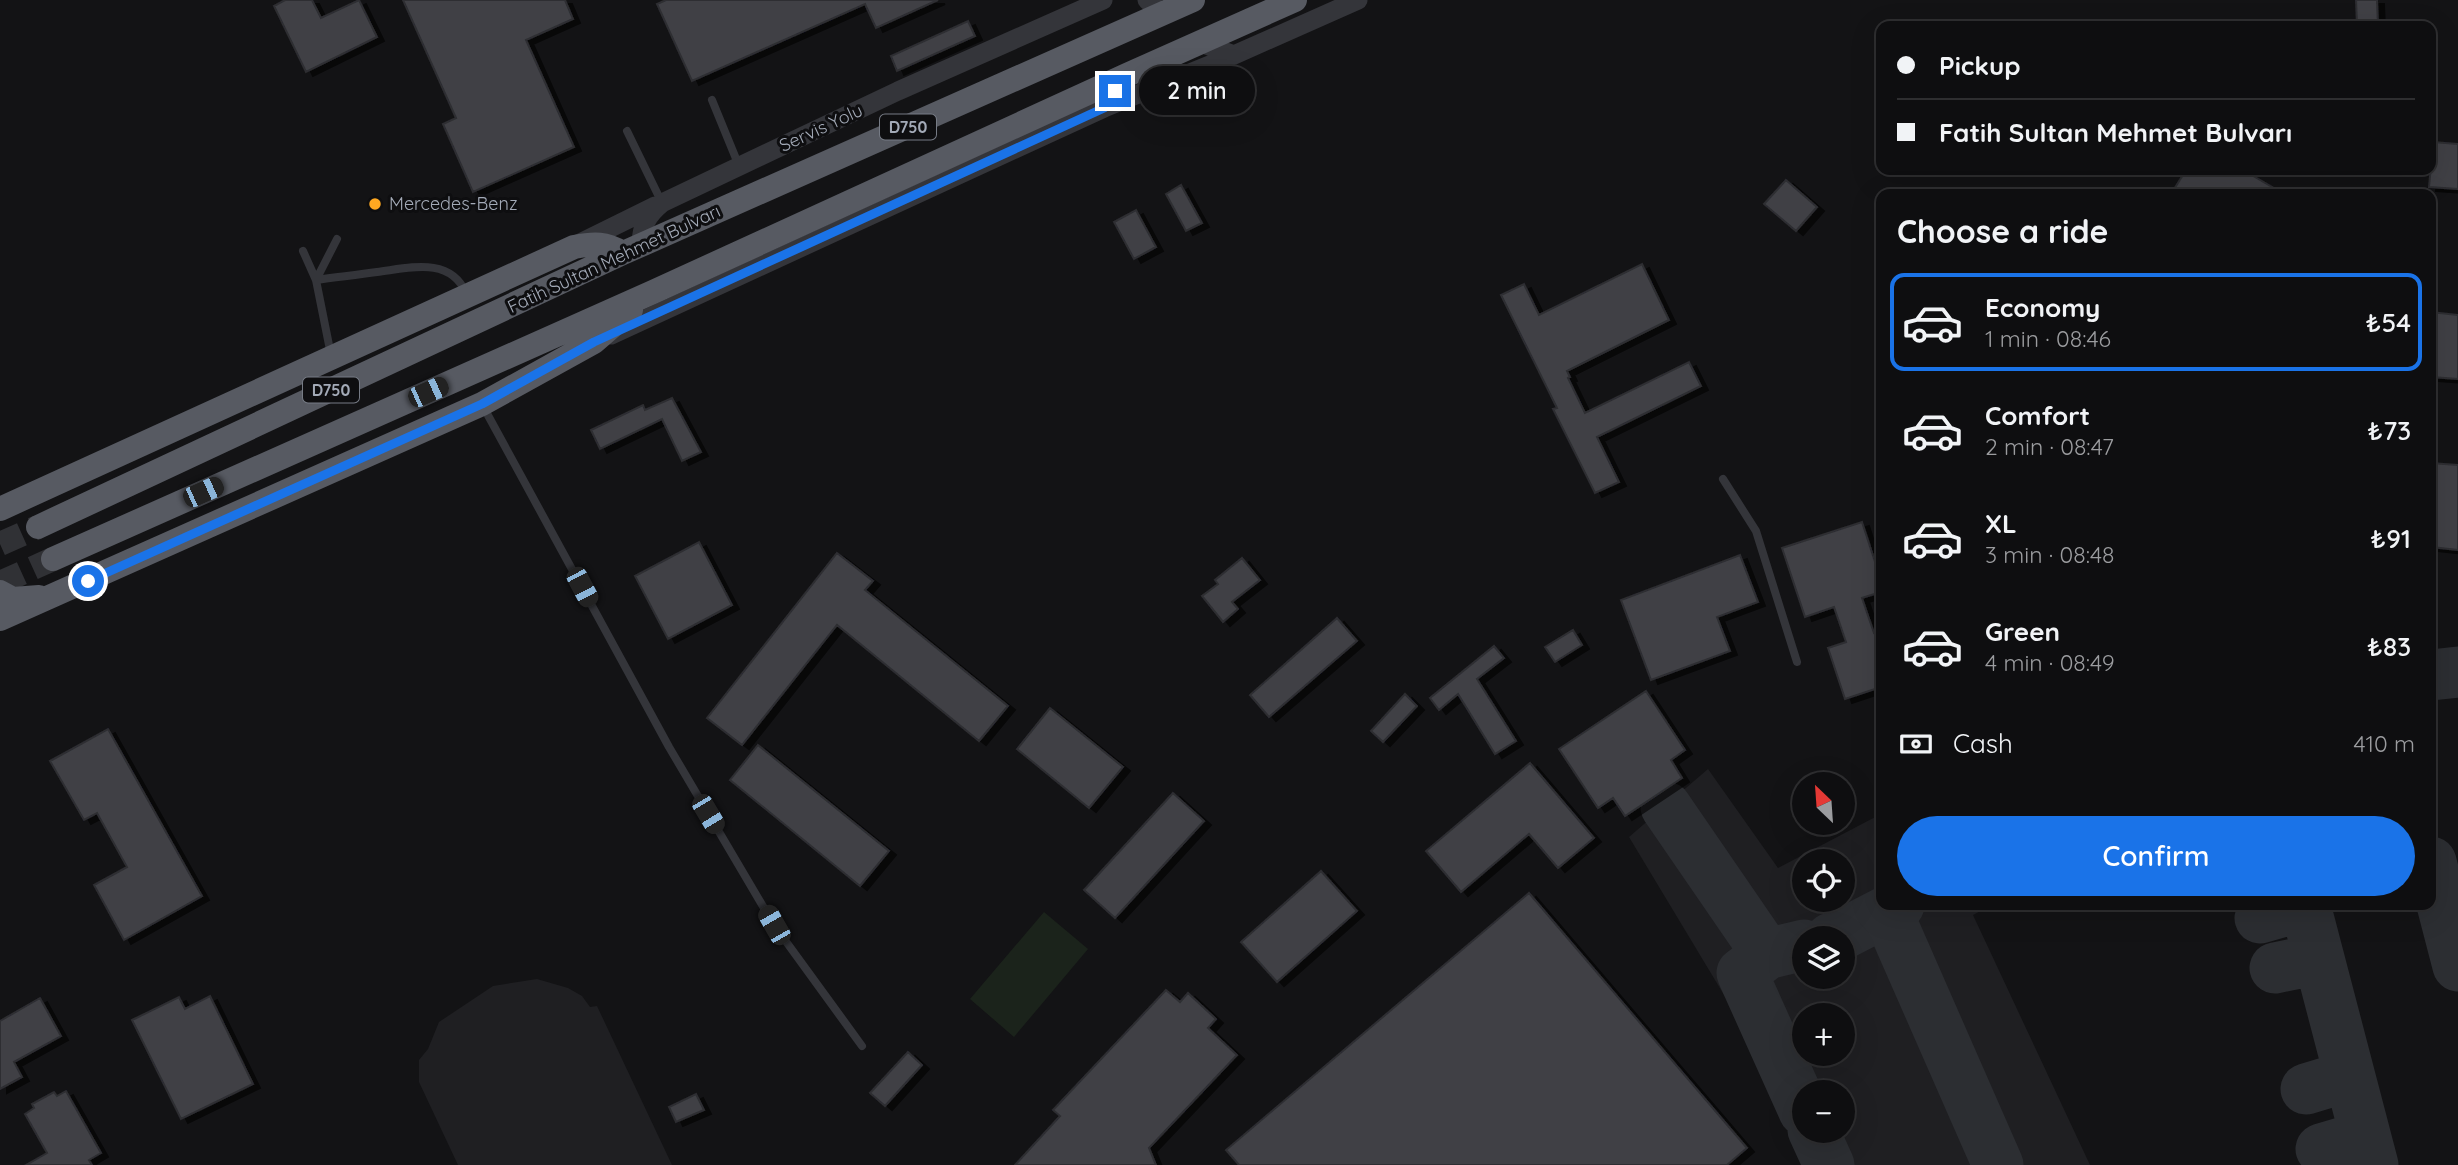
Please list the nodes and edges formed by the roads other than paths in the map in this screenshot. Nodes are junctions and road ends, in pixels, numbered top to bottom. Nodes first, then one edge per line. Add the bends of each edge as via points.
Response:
1 (1103, 0) edge
2 (1296, 0) edge
3 (1358, 0) edge
4 (1171, 4) edge
5 (1201, 43) junction
6 (1234, 55) junction
7 (1127, 75) junction
8 (712, 100) dead end
9 (1104, 108) junction
10 (626, 131) dead end
11 (739, 166) junction
12 (662, 203) junction
13 (337, 239) dead end
14 (632, 249) junction
15 (303, 251) dead end
16 (550, 257) junction
17 (316, 280) junction
18 (653, 292) junction
19 (466, 295) junction
20 (594, 342) junction
21 (331, 357) junction
22 (482, 404) junction
23 (1723, 479) dead end
24 (10, 504) edge
25 (0, 514) edge
26 (38, 527) tunnel mouth
27 (53, 559) tunnel mouth
28 (0, 592) edge
29 (63, 592) junction
30 (0, 619) edge
31 (1797, 662) dead end
32 (862, 1046) dead end

1 - 11 street, Servis Yolu
2 - 5 highway, D750
3 - 6 street
4 - 14 highway, Fatih Sultan Mehmet Bulvarı / D750
5 - 6 street
5 - 7 highway, D750
6 - 9 street
7 - 9 street
7 - 18 highway, D750
8 - 11 lane
9 - 20 street
10 - 12 lane
11 - 12 street, Servis Yolu
12 - 14 street, Servis Yolu via 648,217
12 - 16 street
13 - 17 lane
14 - 16 highway via 597,242
14 - 26 highway, Fatih Sultan Mehmet Bulvarı / D750
15 - 17 lane
16 - 19 highway
17 - 19 lane via 427,267 459,280
17 - 21 lane
18 - 20 highway
18 - 27 highway, D750
19 - 21 highway
20 - 22 highway
21 - 24 highway
22 - 29 highway
22 - 32 lane via 669,747 774,925
23 - 31 lane via 1756,531
24 - 25 highway
28 - 29 highway via 13,599
29 - 30 highway

